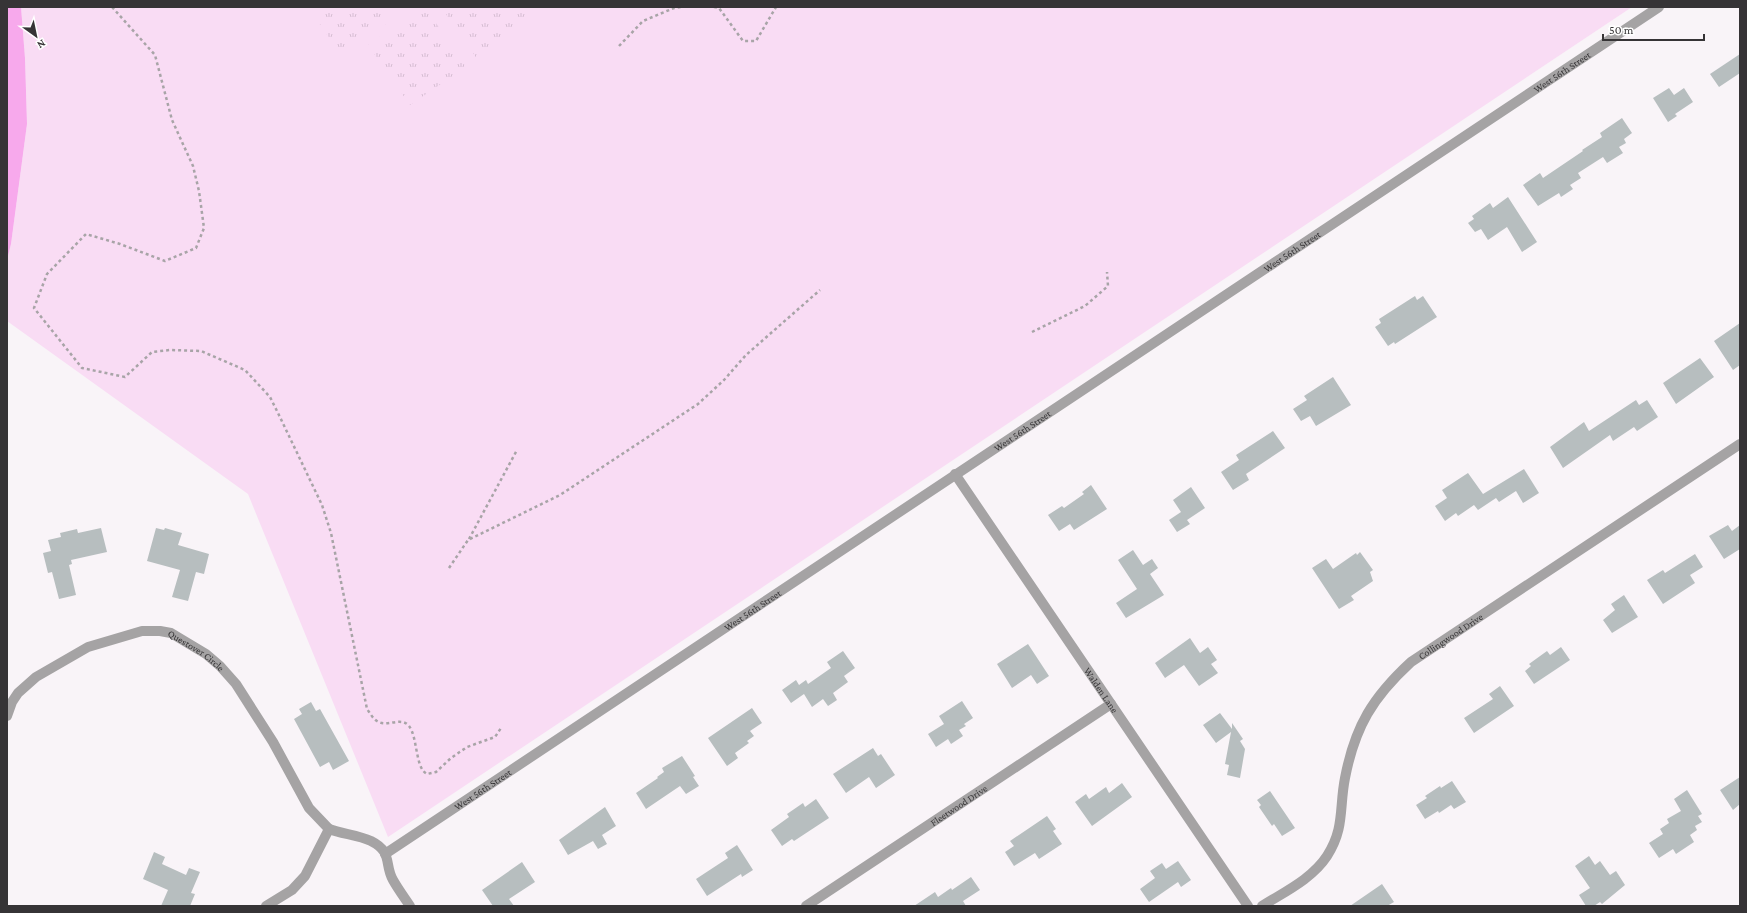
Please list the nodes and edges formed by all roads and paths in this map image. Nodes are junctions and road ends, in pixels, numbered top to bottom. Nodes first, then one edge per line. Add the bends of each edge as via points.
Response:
1 (112, 7) edge
2 (681, 7) edge
3 (714, 7) edge
4 (776, 7) edge
5 (1659, 7) edge
6 (619, 46) dead end
7 (1107, 272) dead end
8 (820, 290) dead end
9 (1032, 332) dead end
10 (1740, 444) edge
11 (517, 450) dead end
12 (955, 474) junction
13 (468, 540) junction
14 (449, 568) dead end
15 (1111, 704) junction
16 (7, 716) edge
17 (501, 728) dead end
18 (329, 829) junction
19 (385, 854) junction
20 (266, 906) edge
21 (410, 906) edge
22 (806, 906) edge
23 (1248, 906) edge
24 (1262, 906) edge

1 - 17 path via 155,55 172,120 193,166 200,191 204,228 196,248 166,261 86,234 47,274 34,308 82,368 125,377 152,352 184,349 201,351 245,370 270,398 322,505 331,533 367,709 376,721 385,724 406,723 417,748 420,767 427,774 436,772 467,747 495,737
2 - 6 path via 643,21
3 - 4 path via 719,8 743,41 756,41
5 - 12 street, West 56th Street
7 - 9 path via 1108,286 1085,306
8 - 13 path via 746,355 698,404 560,495
10 - 24 street, Collingwood Drive via 1411,662 1393,679 1370,708 1354,740 1345,778 1340,828 1326,857 1308,876
11 - 13 path
12 - 15 street, Walden Lane
12 - 19 street, West 56th Street
13 - 14 path
15 - 22 street, Fleetwood Drive
15 - 23 street, Walden Lane
16 - 18 street, Questover Circle via 18,693 36,677 88,647 142,630 171,633 206,654 236,684 273,742 309,808
18 - 19 street, Questover Circle via 368,840
18 - 20 street via 305,876 292,890
19 - 21 street via 392,879

